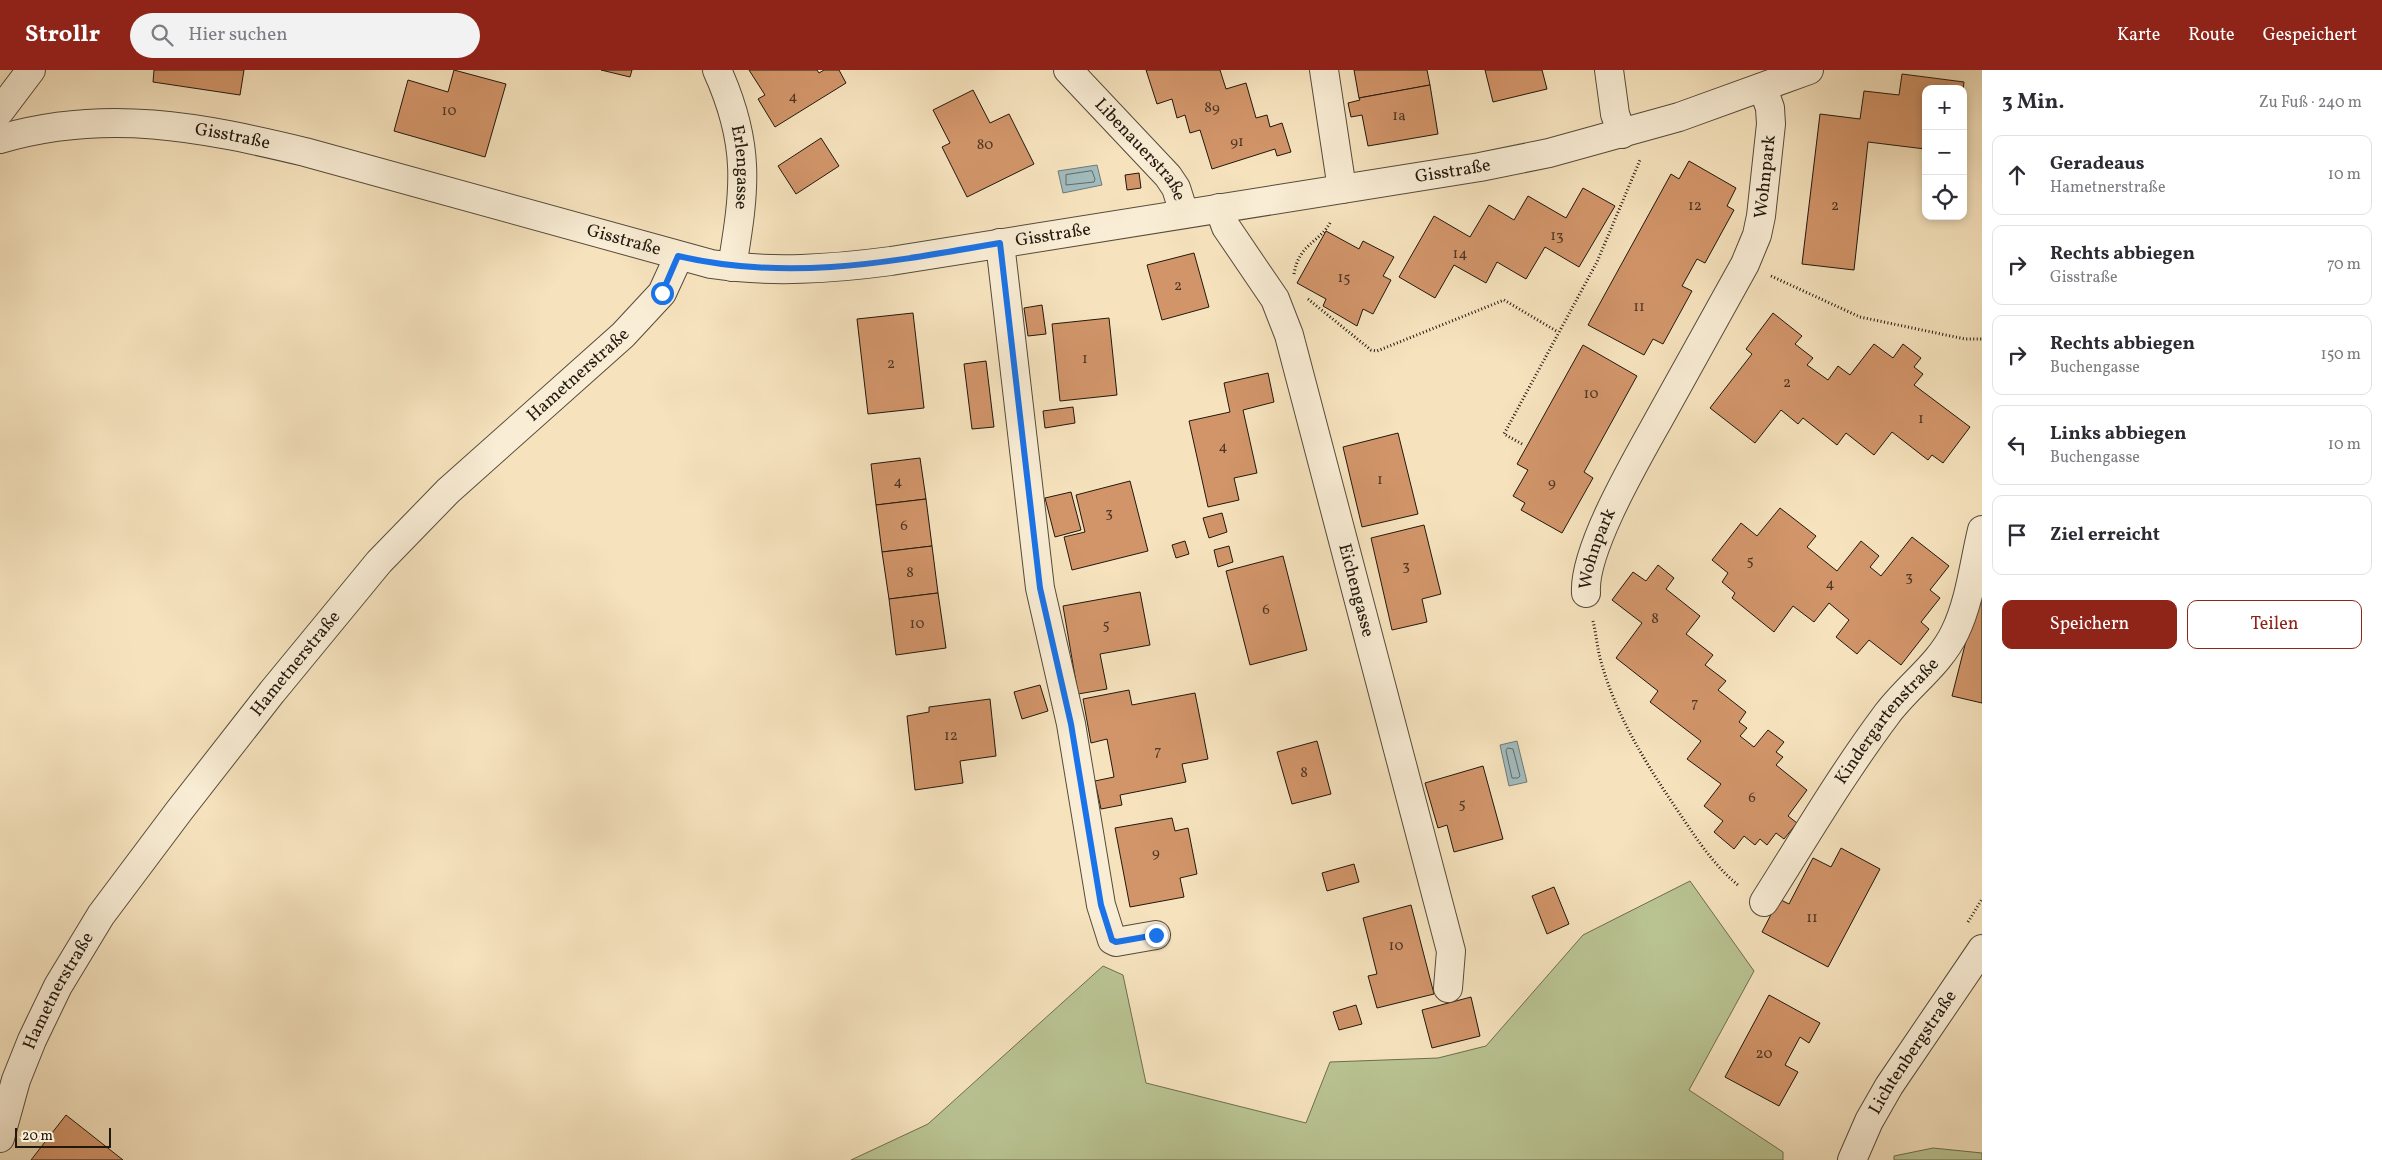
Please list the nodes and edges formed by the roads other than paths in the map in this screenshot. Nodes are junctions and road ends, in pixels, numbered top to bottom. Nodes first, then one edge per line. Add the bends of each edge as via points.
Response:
1 (31, 70) edge
2 (718, 70) edge
3 (1068, 70) edge
4 (1324, 70) edge
5 (1609, 70) edge
6 (1809, 70) edge
7 (1763, 88) junction
8 (0, 111) edge
9 (1630, 132) junction
10 (0, 138) edge
11 (1335, 190) junction
12 (1219, 208) junction
13 (1184, 213) junction
14 (1000, 243) junction
15 (678, 256) junction
16 (732, 267) junction
17 (1982, 530) edge
18 (1586, 593) road end
19 (1764, 902) road end
20 (1156, 935) dead end
21 (1982, 949) edge
22 (1448, 988) dead end
23 (0, 1138) edge
24 (1852, 1160) edge

1 - 8 street
2 - 16 street, Erlengasse via 736,119 744,162 744,187
3 - 13 street, Libenauerstraße via 1168,176 1176,188
4 - 11 street
5 - 9 street via 1616,114
6 - 7 street, Gisstraße
7 - 9 street, Gisstraße
7 - 18 street, Wohnpark via 1770,108 1770,145 1757,235 1745,264 1631,472 1592,554 1585,580
9 - 11 street, Gisstraße via 1480,167
10 - 15 street, Gisstraße via 29,130 102,122 174,125 222,133 305,152
11 - 12 street, Gisstraße
12 - 13 street, Gisstraße
12 - 22 street, Eichengasse via 1226,227 1275,299 1289,335 1451,951
13 - 14 street, Gisstraße
14 - 16 street, Gisstraße via 846,267 792,270
14 - 20 street via 1040,588 1071,724 1101,905 1112,940
15 - 16 street, Gisstraße
15 - 23 street, Hametnerstraße via 662,293 623,336 448,491 379,562 179,810 102,915 58,986 16,1080
17 - 19 street, Kindergartenstraße via 1955,633 1868,740
21 - 24 street, Lichtenbergstraße via 1889,1086 1869,1120

